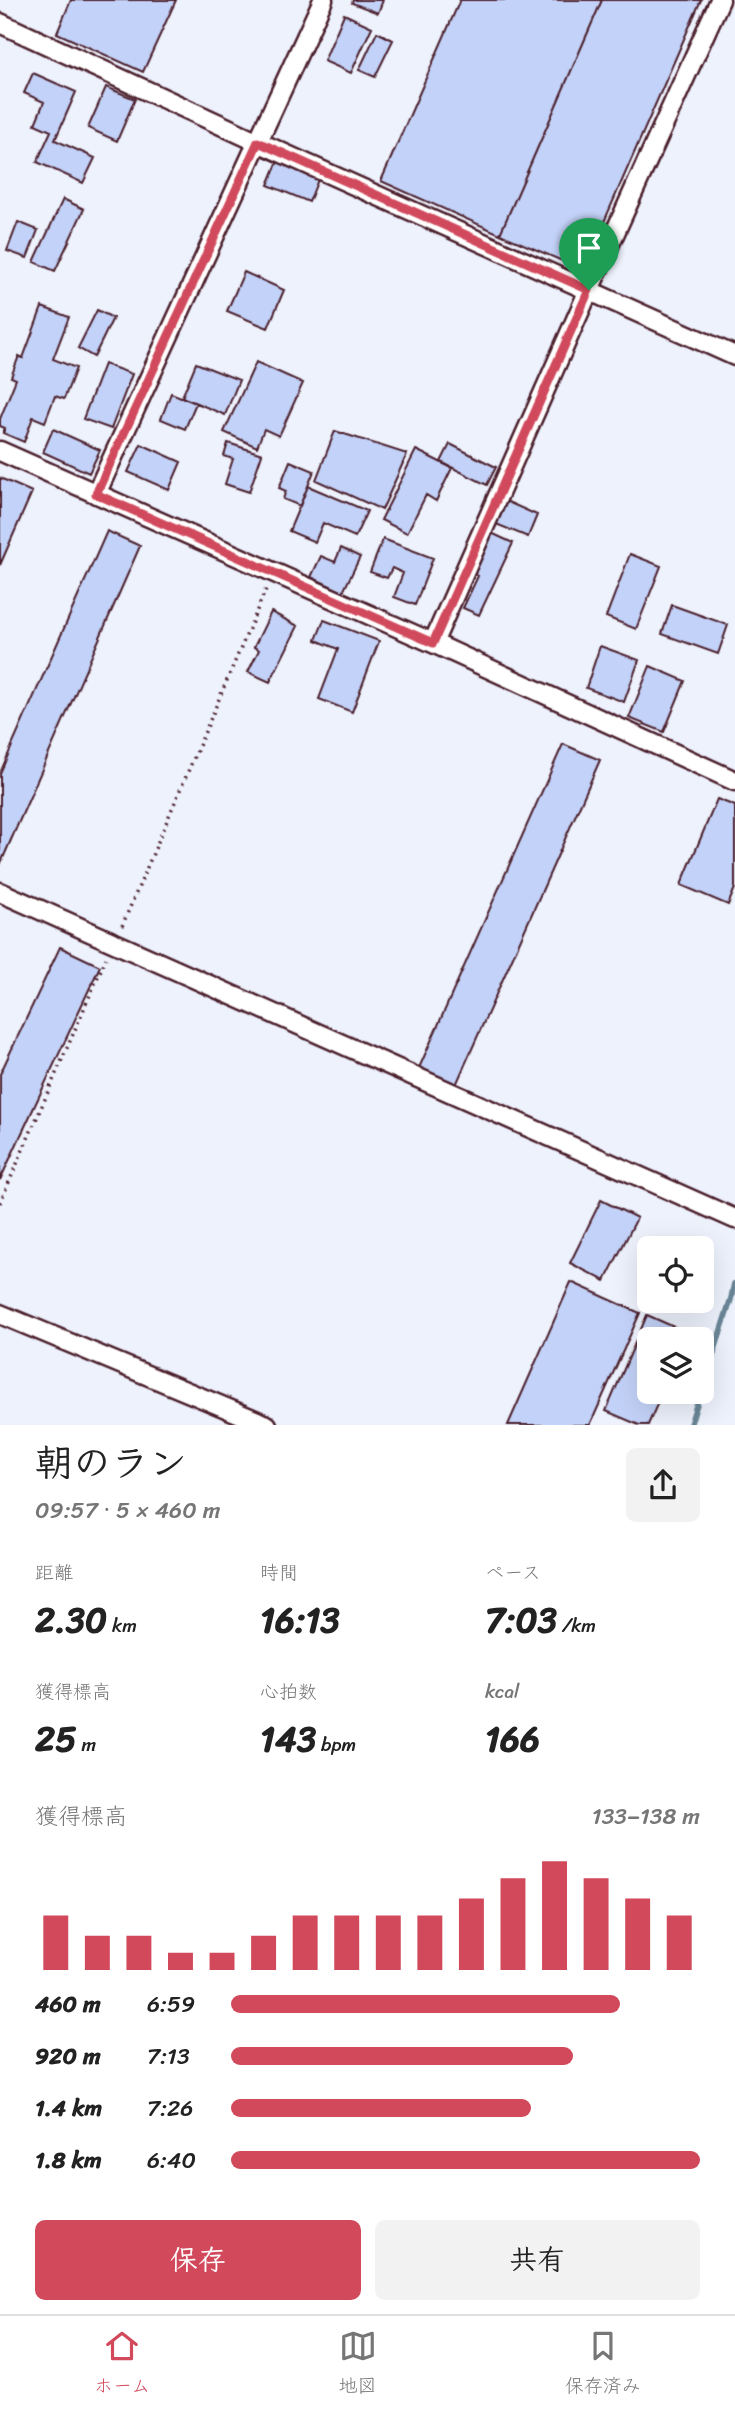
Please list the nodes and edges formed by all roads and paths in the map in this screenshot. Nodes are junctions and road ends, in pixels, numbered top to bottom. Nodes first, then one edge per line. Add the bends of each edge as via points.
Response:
1 (323, 0) edge
2 (719, 0) edge
3 (0, 23) edge
4 (258, 142) junction
5 (589, 290) junction
6 (735, 356) edge
7 (0, 451) edge
8 (96, 494) junction
9 (273, 573) junction
10 (433, 643) junction
11 (735, 781) edge
12 (0, 892) edge
13 (115, 944) junction
14 (0, 1203) edge
15 (735, 1219) edge
16 (0, 1314) edge
17 (267, 1425) edge

1 - 4 street
2 - 5 street
3 - 4 street
4 - 5 street
4 - 8 street
5 - 6 street
5 - 10 street
7 - 8 street
8 - 9 street
9 - 10 street
9 - 13 path
10 - 11 street
12 - 13 street
13 - 14 path via 100,966
13 - 15 street
16 - 17 street

